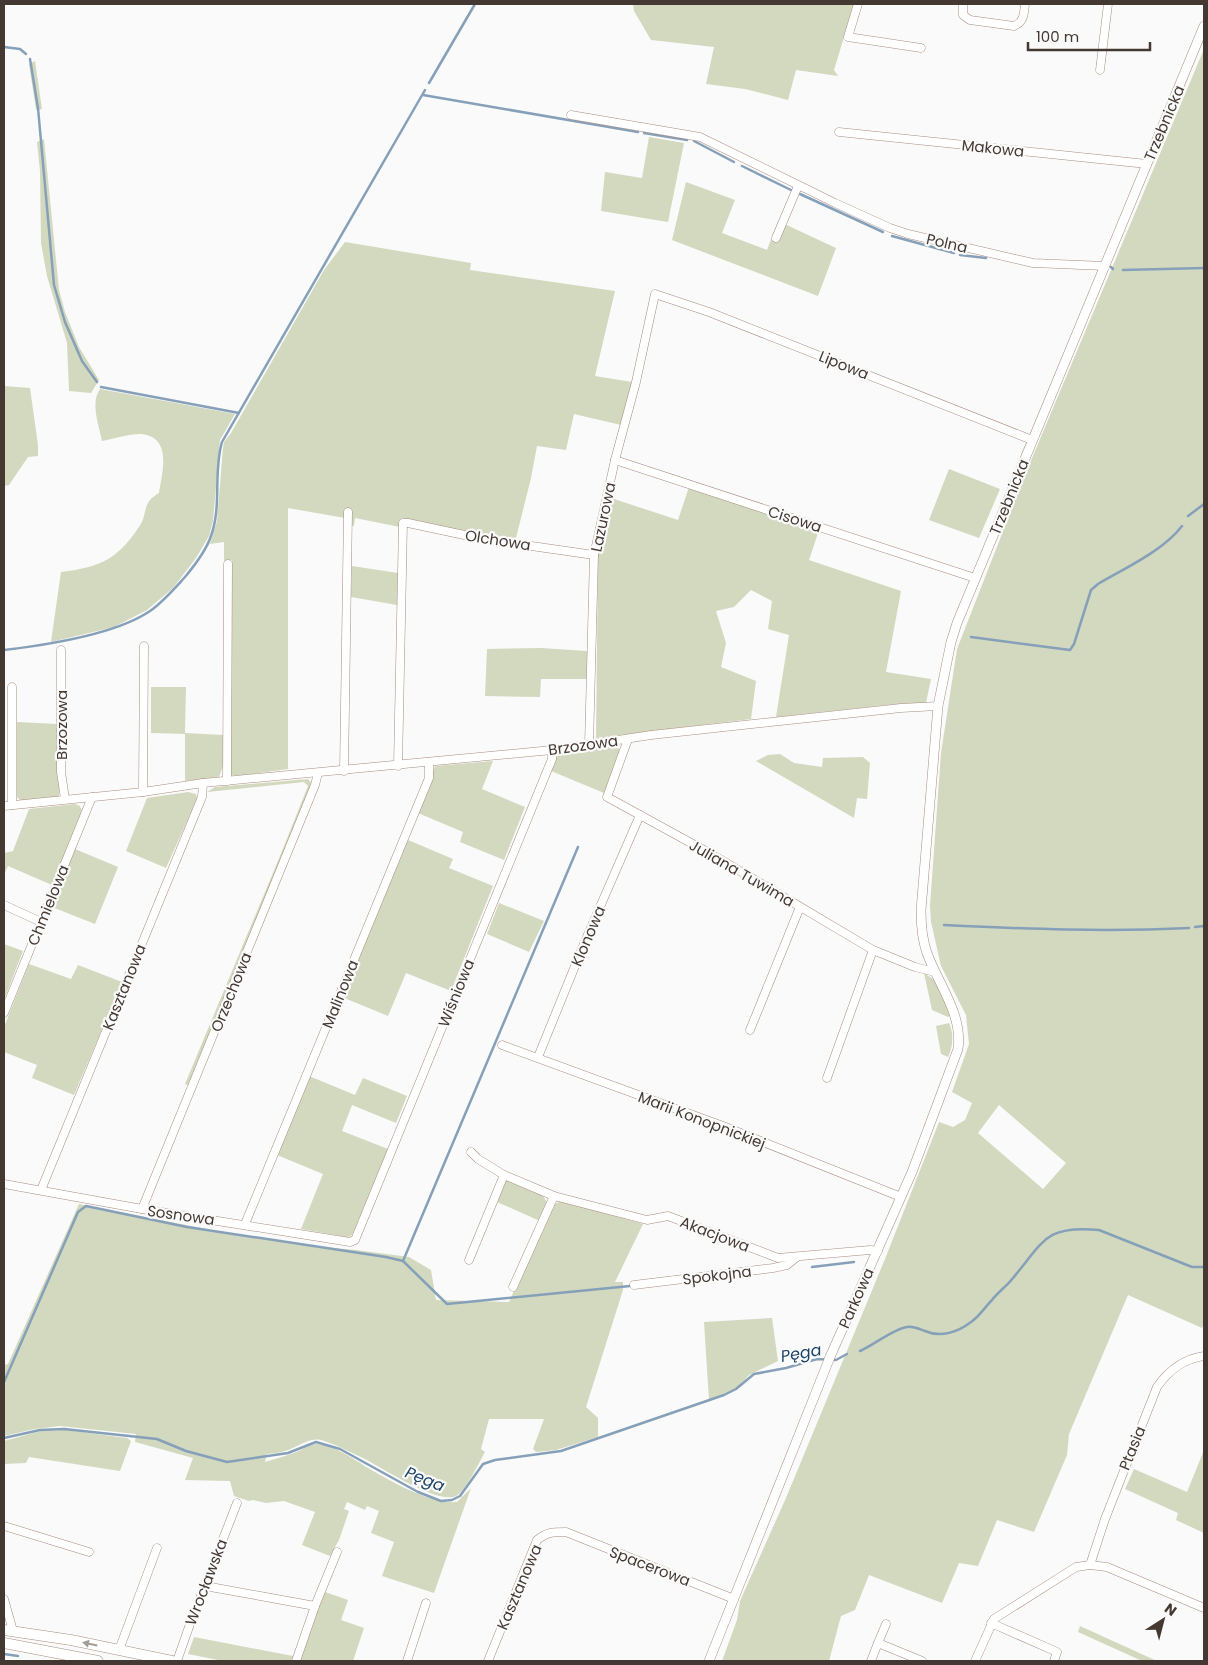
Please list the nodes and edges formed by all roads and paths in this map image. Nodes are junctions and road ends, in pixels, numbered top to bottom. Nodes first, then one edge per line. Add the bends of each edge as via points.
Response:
1 (858, 4) edge
2 (963, 4) edge
3 (1025, 4) edge
4 (1108, 4) edge
5 (1204, 26) edge
6 (921, 48) dead end
7 (1100, 70) dead end
8 (570, 115) dead end
9 (839, 132) dead end
10 (1147, 164) junction
11 (798, 186) junction
12 (776, 238) dead end
13 (1105, 266) junction
14 (655, 294) joint
15 (1032, 440) junction
16 (615, 460) junction
17 (348, 512) dead end
18 (594, 555) junction
19 (228, 564) dead end
20 (975, 578) junction
21 (144, 646) dead end
22 (61, 650) dead end
23 (12, 687) dead end
24 (938, 706) junction
25 (628, 739) junction
26 (589, 745) junction
27 (552, 750) junction
28 (429, 762) junction
29 (398, 766) junction
30 (344, 770) junction
31 (318, 773) junction
32 (227, 781) junction
33 (203, 783) junction
34 (143, 792) junction
35 (92, 797) junction
36 (65, 799) junction
37 (8, 806) edge
38 (640, 815) junction
39 (4, 905) edge
40 (800, 907) junction
41 (41, 922) junction
42 (873, 950) junction
43 (935, 972) junction
44 (943, 988) joint
45 (4, 1013) edge
46 (750, 1030) dead end
47 (502, 1046) dead end
48 (538, 1057) junction
49 (827, 1078) dead end
50 (471, 1152) dead end
51 (504, 1175) junction
52 (4, 1184) edge
53 (41, 1190) junction
54 (554, 1196) junction
55 (901, 1197) junction
56 (142, 1210) junction
57 (245, 1224) junction
58 (357, 1236) joint
59 (878, 1251) junction
60 (797, 1257) junction
61 (469, 1260) dead end
62 (634, 1285) dead end
63 (514, 1287) dead end
64 (1204, 1356) edge
65 (238, 1503) dead end
66 (4, 1526) edge
67 (566, 1532) joint
68 (157, 1548) dead end
69 (89, 1552) dead end
70 (337, 1552) dead end
71 (1090, 1565) junction
72 (205, 1586) junction
73 (4, 1599) edge
74 (734, 1599) junction
75 (426, 1603) dead end
76 (315, 1606) junction
77 (1204, 1608) edge
78 (991, 1623) junction
79 (886, 1624) dead end
80 (8, 1630) edge
81 (4, 1642) edge
82 (878, 1643) junction
83 (119, 1650) junction
84 (98, 1661) edge
85 (172, 1661) edge
86 (177, 1661) edge
87 (296, 1661) edge
88 (407, 1661) edge
89 (488, 1661) edge
90 (709, 1661) edge
91 (871, 1661) edge
92 (922, 1661) edge
93 (975, 1661) edge
94 (1054, 1661) edge

1 - 6 street via 848,37
2 - 3 street via 963,15 970,20 1014,26 1024,17
4 - 7 street
5 - 10 street, Trzebnicka
8 - 11 street, Polna via 700,137
9 - 10 street, Makowa
10 - 13 street, Trzebnicka
11 - 12 street
11 - 13 street, Polna via 890,228 918,236 1033,263
13 - 15 street, Trzebnicka
14 - 15 street, Lipowa via 709,312
14 - 16 street, Lazurowa
15 - 20 street, Trzebnicka
16 - 18 street, Lazurowa
16 - 20 street, Cisowa
17 - 30 street
18 - 26 street, Lazurowa
18 - 29 street, Olchowa via 483,539 403,523
19 - 32 street
20 - 24 street, Trzebnicka via 951,642
21 - 34 street
22 - 36 street, Brzozowa via 61,772
23 - 37 street, Brzozowa
24 - 25 street, Brzozowa
24 - 43 street, Trzebnicka via 921,898 923,938
25 - 26 street, Brzozowa
25 - 38 street, Juliana Tuwima via 607,797
26 - 27 street, Brzozowa
27 - 28 street, Brzozowa
27 - 58 street, Wiśniowa via 552,759
28 - 29 street, Brzozowa
28 - 57 street, Malinowa via 429,778
29 - 30 street, Brzozowa
30 - 31 street, Brzozowa
31 - 32 street, Brzozowa
31 - 56 street, Orzechowa
32 - 33 street, Brzozowa
33 - 34 street, Brzozowa
33 - 53 street, Kasztanowa via 202,796
34 - 35 street, Brzozowa
35 - 36 street, Brzozowa
35 - 41 street, Chmielowa
36 - 37 street, Brzozowa
38 - 40 street, Juliana Tuwima
38 - 48 street, Klonowa
39 - 41 street
40 - 42 street, Juliana Tuwima
40 - 46 street
41 - 45 street, Chmielowa
42 - 43 street, Juliana Tuwima
42 - 49 street
43 - 44 street, Trzebnicka
44 - 55 street, Parkowa via 956,1021 958,1049
47 - 48 street, Marii Konopnickiej
48 - 55 street, Marii Konopnickiej
50 - 51 street, Akacjowa
51 - 54 street, Akacjowa
51 - 61 street
52 - 53 street, Sosnowa
53 - 56 street, Sosnowa
54 - 60 street, Akacjowa via 647,1220 668,1216 778,1258
54 - 63 street
55 - 59 street, Parkowa
56 - 57 street, Sosnowa
57 - 58 street, Sosnowa via 350,1242
59 - 60 street, Akacjowa
59 - 74 street, Parkowa via 828,1362
60 - 62 street, Spokojna via 787,1265 773,1268
64 - 71 street, Ptasia via 1194,1357 1174,1368 1157,1387 1105,1518
65 - 72 street, Wrocławska
66 - 69 street
67 - 74 street, Spacerowa
67 - 89 street, Kasztanowa via 545,1534 537,1540
68 - 83 street
70 - 76 street
71 - 77 street via 1107,1567
71 - 78 street via 1076,1567
72 - 76 street
72 - 86 street, Wrocławska
73 - 80 street
74 - 90 street, Parkowa
75 - 88 street
76 - 87 street
78 - 93 street
78 - 94 street via 1057,1652
79 - 82 street
83 -> 80 main road
81 - 84 main road
82 - 91 street
82 - 92 street
83 - 85 main road

